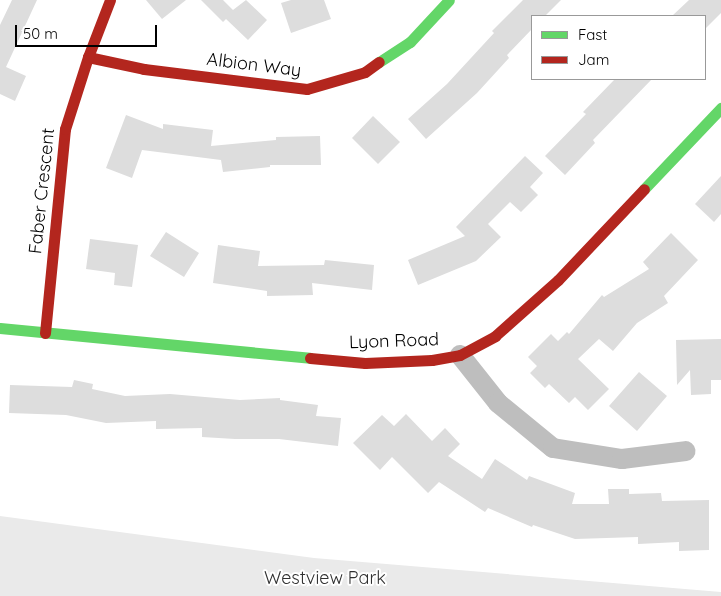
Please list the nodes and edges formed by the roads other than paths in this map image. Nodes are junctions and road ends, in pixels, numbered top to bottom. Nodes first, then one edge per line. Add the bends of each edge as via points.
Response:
1 (110, 0) edge
2 (449, 0) edge
3 (88, 57) junction
4 (721, 108) edge
5 (0, 328) edge
6 (45, 333) junction
7 (460, 355) junction
8 (686, 451) dead end

1 - 3 street, Faber Crescent
2 - 3 street, Albion Way via 410,42 365,72 306,90 144,69
3 - 6 street, Faber Crescent via 65,130
4 - 7 street, Lyon Road via 558,280 495,336
5 - 6 street, Lyon Road
6 - 7 street, Lyon Road via 365,363 432,360
7 - 8 street via 498,404 553,448 622,459

